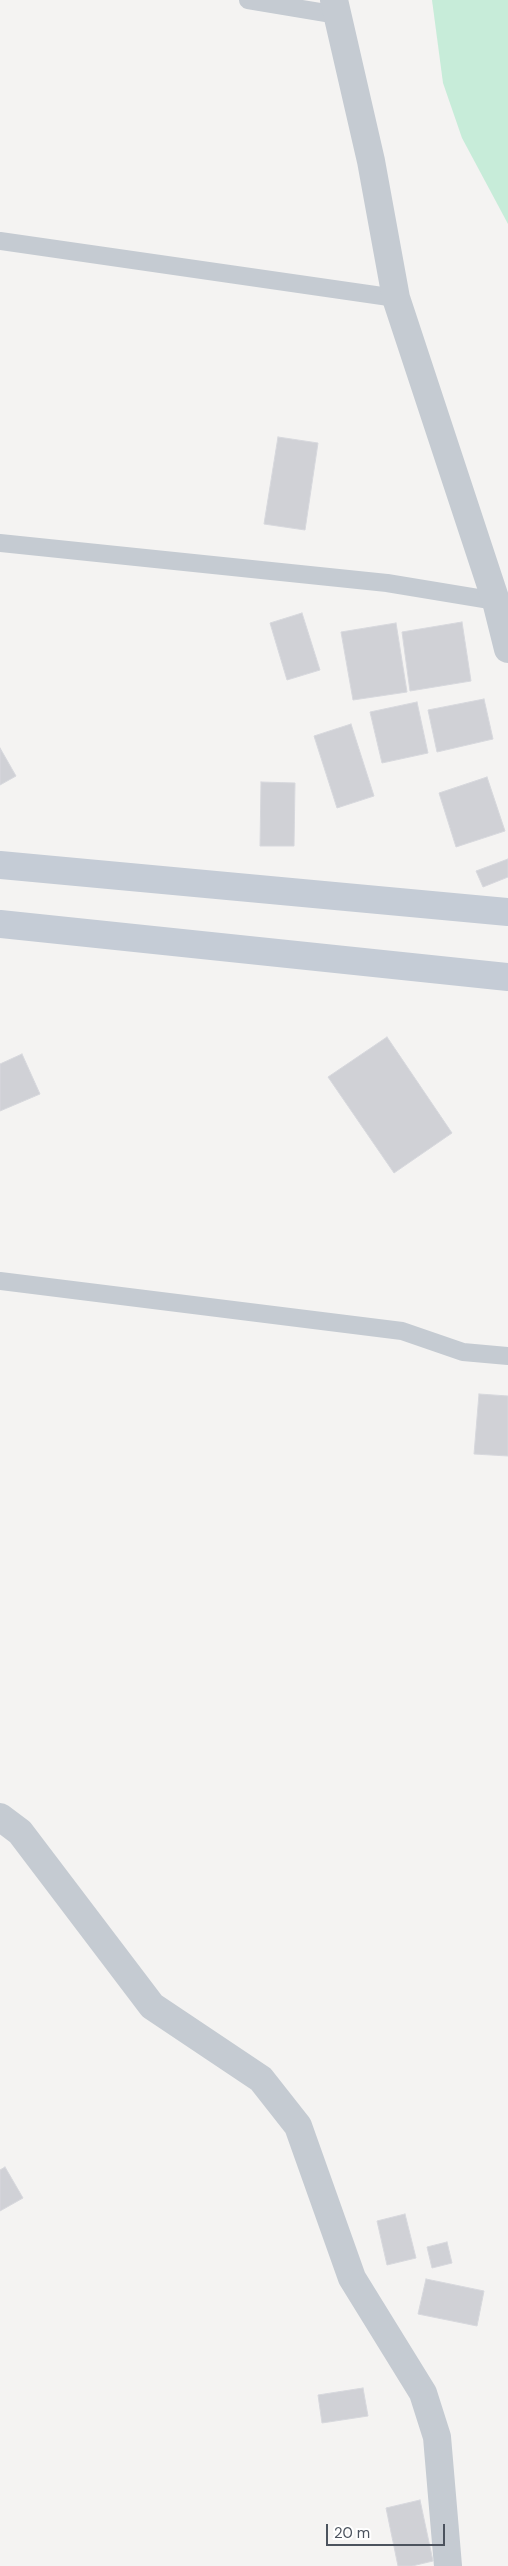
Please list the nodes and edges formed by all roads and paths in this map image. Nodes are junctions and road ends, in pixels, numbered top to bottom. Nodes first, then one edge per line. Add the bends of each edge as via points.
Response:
1 (248, 0) edge
2 (336, 7) edge
3 (0, 241) edge
4 (396, 298) junction
5 (0, 543) edge
6 (496, 601) junction
7 (508, 650) edge
8 (0, 865) edge
9 (508, 912) edge
10 (0, 924) edge
11 (508, 977) edge
12 (0, 1281) edge
13 (508, 1356) edge
14 (0, 1817) edge
15 (448, 2566) edge

1 - 2 lane
2 - 4 street via 372,161
3 - 4 lane
4 - 6 street
5 - 6 lane via 387,583
6 - 7 street
8 - 9 main road
10 - 11 main road
12 - 13 lane via 402,1331 463,1352
14 - 15 street via 20,1832 152,2006 261,2079 298,2126 352,2278 423,2393 438,2437

